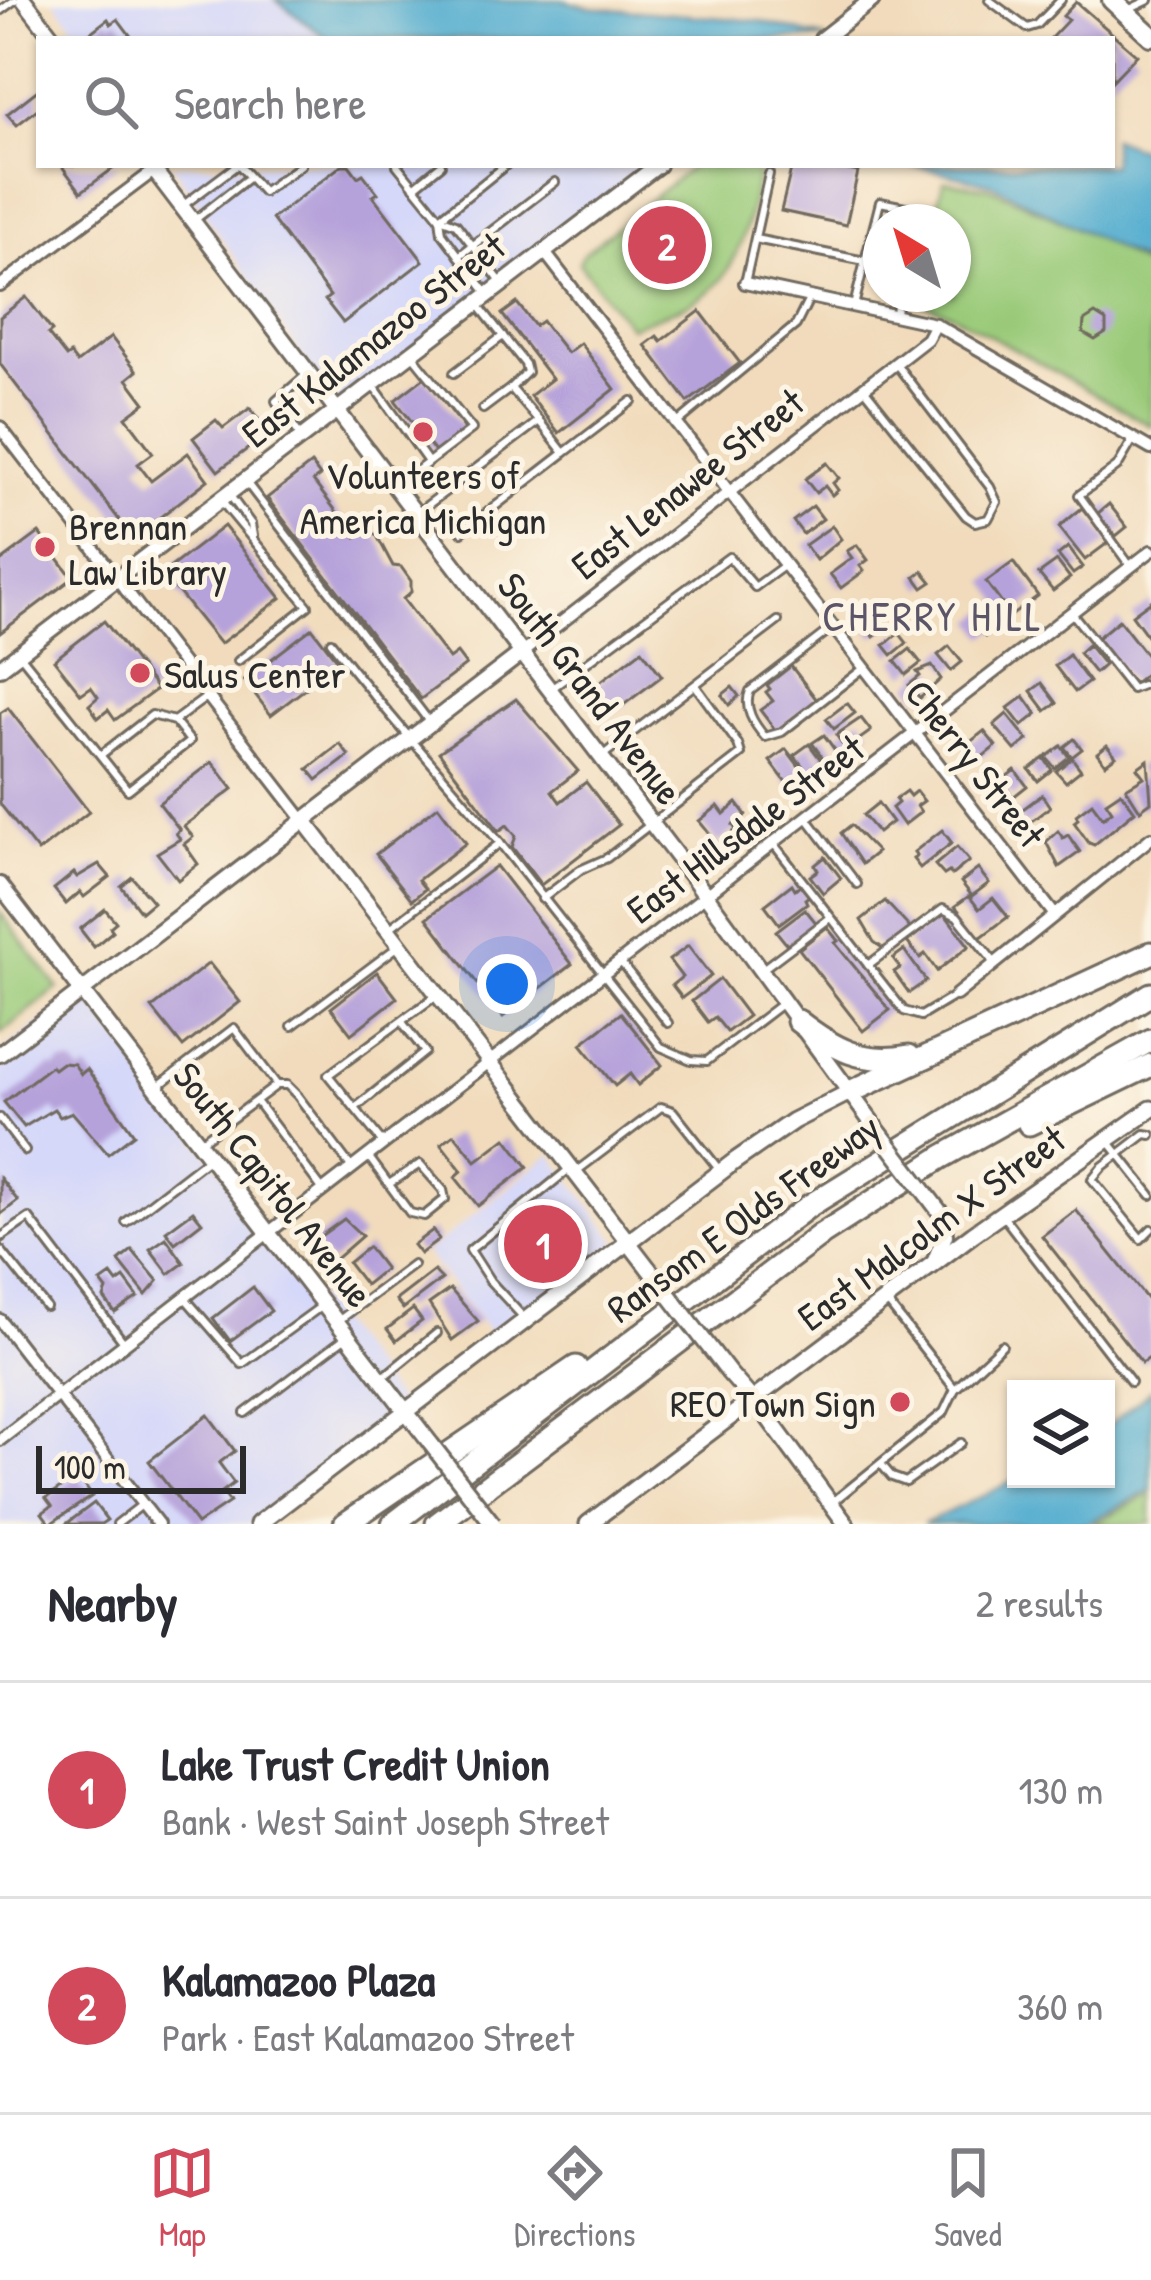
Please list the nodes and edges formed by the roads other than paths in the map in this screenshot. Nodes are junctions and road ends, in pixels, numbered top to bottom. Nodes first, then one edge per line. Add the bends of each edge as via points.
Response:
1 (20, 0) edge
2 (872, 0) edge
3 (989, 0) edge
4 (1149, 0) edge
5 (1057, 2) edge
6 (1118, 6) edge
7 (0, 11) edge
8 (51, 36) edge
9 (826, 36) edge
10 (1151, 36) edge
11 (153, 168) edge
12 (234, 168) edge
13 (240, 168) edge
14 (297, 168) edge
15 (399, 168) edge
16 (437, 168) edge
17 (502, 168) edge
18 (654, 168) edge
19 (769, 174) dead end
20 (248, 178) junction
21 (215, 182) junction
22 (555, 182) dead end
23 (414, 187) junction
24 (225, 196) junction
25 (182, 206) junction
26 (440, 218) junction
27 (194, 221) junction
28 (754, 239) junction
29 (474, 245) junction
30 (543, 250) junction
31 (459, 256) junction
32 (863, 261) edge
33 (863, 269) edge
34 (502, 282) junction
35 (745, 283) joint
36 (0, 286) edge
37 (482, 297) junction
38 (810, 297) junction
39 (854, 306) junction
40 (896, 312) edge
41 (896, 315) junction
42 (935, 324) junction
43 (503, 336) junction
44 (410, 352) junction
45 (896, 364) junction
46 (310, 372) junction
47 (454, 373) dead end
48 (371, 382) junction
49 (511, 388) junction
50 (864, 388) junction
51 (632, 401) dead end
52 (338, 408) junction
53 (483, 409) dead end
54 (538, 421) junction
55 (676, 424) junction
56 (0, 427) edge
57 (301, 436) junction
58 (1134, 439) junction
59 (1151, 449) edge
60 (564, 453) junction
61 (428, 462) junction
62 (244, 480) junction
63 (397, 486) junction
64 (730, 492) junction
65 (224, 496) junction
66 (417, 513) junction
67 (462, 532) dead end
68 (1151, 551) edge
69 (785, 565) junction
70 (1131, 566) junction
71 (117, 577) junction
72 (1072, 613) junction
73 (778, 621) dead end
74 (833, 627) junction
75 (331, 642) dead end
76 (523, 652) junction
77 (19, 653) junction
78 (238, 661) dead end
79 (0, 668) edge
80 (864, 668) junction
81 (695, 685) junction
82 (1142, 685) dead end
83 (551, 689) junction
84 (208, 696) junction
85 (174, 721) junction
86 (430, 722) junction
87 (916, 735) junction
88 (412, 737) junction
89 (100, 754) junction
90 (602, 756) junction
91 (807, 818) junction
92 (305, 822) junction
93 (652, 824) junction
94 (1151, 838) edge
95 (500, 843) junction
96 (773, 843) junction
97 (857, 884) dead end
98 (0, 885) edge
99 (706, 896) junction
100 (542, 898) junction
101 (1054, 914) junction
102 (831, 918) junction
103 (388, 930) junction
104 (399, 945) junction
105 (1151, 953) edge
106 (620, 961) junction
107 (995, 963) junction
108 (867, 965) junction
109 (761, 970) junction
110 (601, 976) junction
111 (1151, 978) edge
112 (82, 991) junction
113 (1151, 994) edge
114 (437, 995) junction
115 (956, 995) joint
116 (784, 1002) junction
117 (1005, 1019) junction
118 (401, 1021) junction
119 (798, 1021) junction
120 (668, 1023) dead end
121 (292, 1026) dead end
122 (1151, 1040) edge
123 (0, 1054) edge
124 (489, 1062) junction
125 (1151, 1065) edge
126 (278, 1085) junction
127 (157, 1087) junction
128 (843, 1094) junction
129 (256, 1101) junction
130 (355, 1108) junction
131 (1151, 1109) edge
132 (0, 1118) edge
133 (942, 1122) junction
134 (1151, 1135) edge
135 (1107, 1139) junction
136 (200, 1142) junction
137 (384, 1144) junction
138 (25, 1151) dead end
139 (1118, 1154) junction
140 (211, 1156) junction
141 (368, 1156) junction
142 (352, 1168) junction
143 (573, 1170) junction
144 (721, 1172) junction
145 (389, 1184) junction
146 (324, 1190) junction
147 (1151, 1195) edge
148 (1001, 1213) junction
149 (126, 1222) dead end
150 (779, 1227) junction
151 (1151, 1229) edge
152 (270, 1232) junction
153 (822, 1234) junction
154 (0, 1238) edge
155 (629, 1243) junction
156 (0, 1249) edge
157 (934, 1263) junction
158 (413, 1265) dead end
159 (185, 1298) junction
160 (886, 1300) junction
161 (325, 1304) junction
162 (46, 1307) dead end
163 (338, 1321) junction
164 (527, 1322) junction
165 (2, 1325) edge
166 (437, 1333) dead end
167 (349, 1334) junction
168 (125, 1344) junction
169 (1002, 1345) dead end
170 (382, 1378) junction
171 (629, 1379) junction
172 (1131, 1382) dead end
173 (955, 1389) junction
174 (58, 1395) junction
175 (752, 1400) junction
176 (406, 1412) junction
177 (245, 1413) dead end
178 (0, 1440) edge
179 (962, 1443) dead end
180 (880, 1464) junction
181 (831, 1503) junction
182 (143, 1504) junction
183 (117, 1524) edge
184 (158, 1524) edge
185 (257, 1524) edge
186 (345, 1524) edge
187 (393, 1524) edge
188 (437, 1524) edge
189 (459, 1524) edge
190 (493, 1524) edge
191 (589, 1524) edge
192 (846, 1524) edge

1 - 7 lane
1 - 8 street
2 - 9 street
3 - 5 lane via 1027,28
4 - 6 lane
6 - 10 main road
11 - 25 street, South Grand Avenue
11 - 36 street
12 - 21 lane
13 - 20 lane
14 - 20 lane via 262,193
15 - 23 lane
16 - 23 lane
17 - 26 lane
18 - 30 street, East Kalamazoo Street
19 - 28 lane
20 - 24 lane
21 - 24 lane
21 - 25 lane
22 - 29 lane
23 - 26 lane
24 - 27 lane
25 - 27 street, South Grand Avenue
26 - 29 lane
26 - 31 lane
27 - 46 street, South Grand Avenue
28 - 32 lane
28 - 35 lane
29 - 31 lane
29 - 34 lane
30 - 34 street, East Kalamazoo Street
30 - 55 street, Cherry Street
31 - 37 lane
33 - 39 lane
34 - 37 street, East Kalamazoo Street
35 - 38 street
37 - 43 lane
37 - 44 street, East Kalamazoo Street
38 - 39 street
38 - 55 lane via 796,325
39 - 41 street
40 - 41 lane
41 - 42 street
42 - 45 street, East Lenawee Street
42 - 58 street
43 - 47 lane
43 - 49 lane via 527,372
44 - 48 street, East Kalamazoo Street
44 - 61 lane via 472,429
45 - 50 street, East Lenawee Street
45 - 50 lane via 995,494 988,519 966,516
46 - 52 street, South Grand Avenue
46 - 57 lane via 276,401
48 - 52 street, East Kalamazoo Street
48 - 61 lane
49 - 53 lane
49 - 54 lane
50 - 64 street, East Lenawee Street
51 - 60 lane
52 - 57 street, East Kalamazoo Street
52 - 63 street, South Grand Avenue
54 - 60 lane
54 - 66 lane
55 - 64 street, Cherry Street
56 - 71 street
57 - 62 street, East Kalamazoo Street
58 - 59 street
58 - 70 lane via 1106,478 1079,495
60 - 67 lane
61 - 63 lane
62 - 65 street, East Kalamazoo Street
62 - 86 lane
63 - 66 street, South Grand Avenue
64 - 69 street, Cherry Street
64 - 76 street, East Lenawee Street
65 - 71 street, East Kalamazoo Street
65 - 78 lane via 308,606
66 - 76 street, South Grand Avenue
68 - 70 street, East Hillsdale Street
69 - 74 street, Cherry Street
69 - 83 lane via 755,587 729,556
70 - 72 street, East Hillsdale Street
71 - 77 street, East Kalamazoo Street
71 - 84 street
72 - 82 lane via 1132,689
72 - 87 street, East Hillsdale Street
73 - 81 lane
74 - 80 street, Cherry Street
74 - 80 lane via 750,691 756,727 765,736 782,732
75 - 88 lane
76 - 83 street, South Grand Avenue
76 - 86 street, East Lenawee Street
77 - 79 street, East Kalamazoo Street
77 - 89 lane
80 - 87 street, Cherry Street
81 - 90 lane
81 - 93 lane via 741,754
83 - 90 street, South Grand Avenue
84 - 85 lane
84 - 92 street
85 - 89 lane via 152,715
85 - 89 lane via 190,741 128,790
86 - 88 street, East Lenawee Street
87 - 91 street, East Hillsdale Street
87 - 101 street, Cherry Street
88 - 92 street, East Lenawee Street
88 - 95 lane
90 - 93 street, South Grand Avenue
91 - 96 street, East Hillsdale Street
91 - 97 lane
92 - 103 street
92 - 112 street, East Lenawee Street
93 - 99 street, South Grand Avenue
93 - 100 lane
94 - 101 street
95 - 100 lane
95 - 103 lane
96 - 99 street, East Hillsdale Street
96 - 102 lane
98 - 112 street, South Capitol Avenue
99 - 106 street, East Hillsdale Street
99 - 109 street, South Grand Avenue
100 - 110 lane
101 - 107 street
102 - 108 lane
102 - 109 lane
103 - 104 street
104 - 114 street
104 - 121 lane
105 - 117 highway
106 - 110 street, East Hillsdale Street
106 - 120 lane
107 - 108 lane via 943,910
107 - 115 street
108 - 115 lane via 904,1011 921,1016
109 - 116 street, South Grand Avenue
110 - 116 lane via 654,1042 698,1062
110 - 124 street, East Hillsdale Street
111 - 133 highway
112 - 123 street, East Lenawee Street
112 - 127 street, South Capitol Avenue
113 - 133 highway, Ransom E Olds Freeway
114 - 118 lane
114 - 124 street
116 - 119 street, South Grand Avenue
117 - 119 highway via 882,1060 843,1052
117 - 128 highway
118 - 130 lane via 425,1052
118 - 130 lane via 328,1076
119 - 128 street, South Grand Avenue
122 - 153 highway, Ransom E Olds Freeway
124 - 137 street, East Hillsdale Street
124 - 143 street
125 - 153 highway
126 - 127 lane via 234,1028
126 - 129 lane
126 - 142 lane via 296,1095
127 - 136 street, South Capitol Avenue
128 - 144 main road
128 - 157 street, South Grand Avenue, bridge via 943,1216
129 - 136 lane
129 - 146 lane
130 - 137 lane
131 - 135 main road, East Malcolm X Street
132 - 138 lane
133 - 150 highway, Ransom E Olds Freeway
134 - 139 lane
135 - 139 lane
135 - 148 main road, East Malcolm X Street
136 - 140 street, South Capitol Avenue
137 - 141 street, East Hillsdale Street
139 - 147 lane
139 - 151 lane via 1092,1179 1141,1239
140 - 149 lane
140 - 152 street, South Capitol Avenue
141 - 142 street, East Hillsdale Street
141 - 145 lane
142 - 146 street, East Hillsdale Street
143 - 144 lane via 661,1107 673,1111
143 - 155 street
143 - 164 lane via 470,1250
144 - 155 main road
145 - 145 lane via 419,1218 445,1199 420,1164
146 - 152 street, East Hillsdale Street
148 - 157 main road, East Malcolm X Street
148 - 172 lane
150 - 186 highway
150 - 187 highway, Ransom E Olds Freeway
152 - 159 street, East Hillsdale Street
152 - 161 street, South Capitol Avenue
153 - 171 highway, Ransom E Olds Freeway
154 - 168 lane via 29,1218
155 - 164 main road
155 - 175 street, bridge
156 - 162 lane
157 - 160 main road, East Malcolm X Street
158 - 163 lane
159 - 161 lane via 242,1364
159 - 168 street, East Hillsdale Street
160 - 173 lane
160 - 175 main road, East Malcolm X Street
161 - 163 street, South Capitol Avenue
163 - 167 street, South Capitol Avenue
164 - 176 main road
165 - 174 street
166 - 170 lane
167 - 170 street, South Capitol Avenue
167 - 177 lane
168 - 174 street, East Hillsdale Street
169 - 173 lane
170 - 176 street, South Capitol Avenue
171 - 188 highway, Ransom E Olds Freeway
171 - 189 highway
173 - 180 lane via 944,1412
174 - 178 street, East Hillsdale Street
174 - 182 street
175 - 181 street
175 - 191 main road, East Malcolm X Street
176 - 185 main road
176 - 190 street, South Capitol Avenue, bridge
179 - 180 lane via 906,1482
180 - 181 lane
181 - 192 street
182 - 183 lane
182 - 184 street

